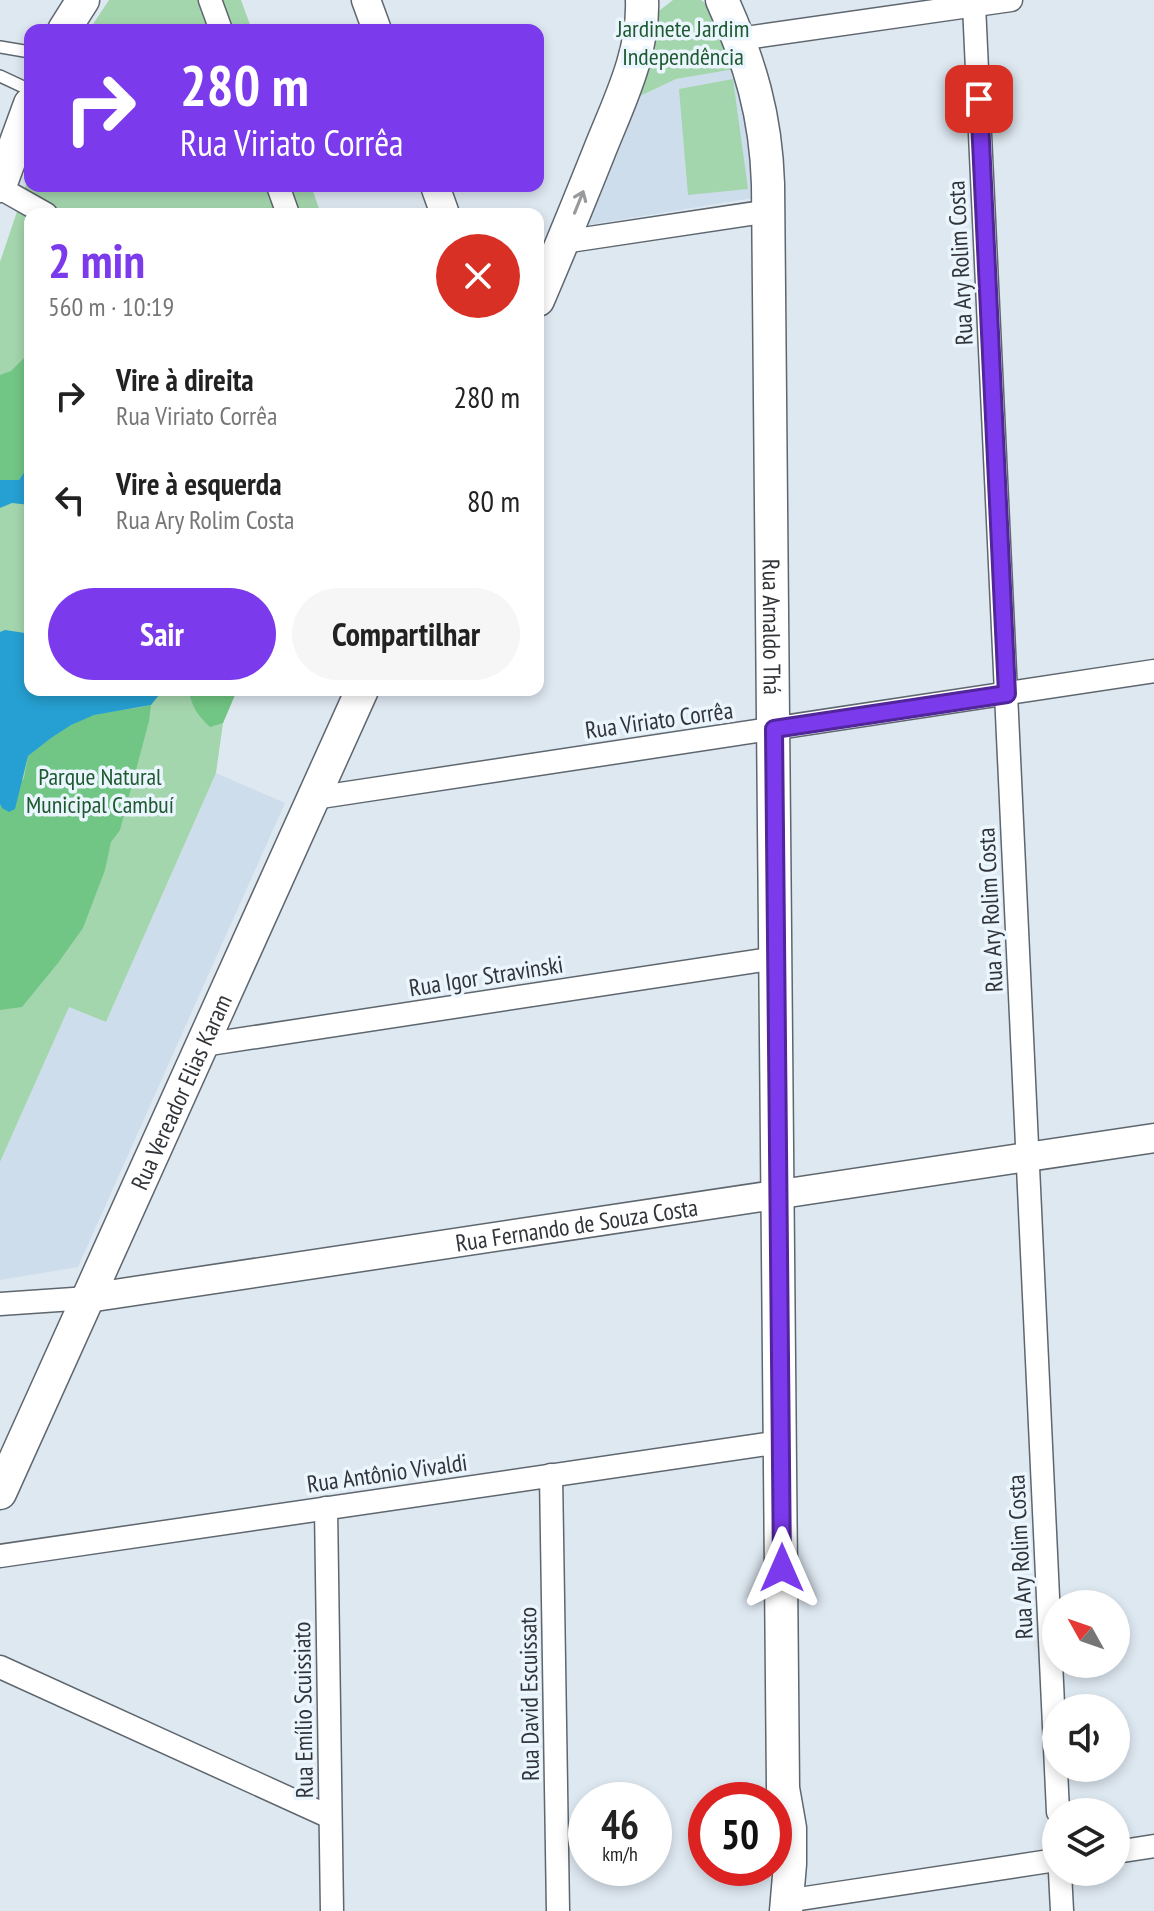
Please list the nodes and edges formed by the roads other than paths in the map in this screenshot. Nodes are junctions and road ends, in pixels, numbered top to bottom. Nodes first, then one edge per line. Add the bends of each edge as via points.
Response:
1 (83, 0) edge
2 (210, 0) edge
3 (366, 0) edge
4 (722, 0) edge
5 (1011, 0) edge
6 (646, 4) edge
7 (974, 5) junction
8 (863, 10) edge
9 (68, 24) edge
10 (219, 24) edge
11 (375, 24) edge
12 (739, 39) junction
13 (0, 47) edge
14 (24, 51) edge
15 (0, 76) edge
16 (24, 87) edge
17 (24, 121) edge
18 (0, 187) edge
19 (36, 208) edge
20 (769, 211) junction
21 (563, 242) junction
22 (544, 286) edge
23 (1154, 671) edge
24 (1007, 694) junction
25 (359, 696) edge
26 (774, 729) junction
27 (314, 798) junction
28 (776, 958) junction
29 (203, 1045) junction
30 (1154, 1138) edge
31 (1027, 1157) junction
32 (779, 1195) junction
33 (88, 1298) junction
34 (0, 1304) edge
35 (781, 1442) junction
36 (551, 1475) junction
37 (0, 1493) edge
38 (326, 1508) junction
39 (0, 1556) edge
40 (0, 1667) edge
41 (1057, 1798) edge
42 (330, 1817) junction
43 (1154, 1846) edge
44 (1130, 1850) edge
45 (1042, 1862) edge
46 (1061, 1886) edge
47 (786, 1906) edge
48 (332, 1911) edge
49 (558, 1911) edge
50 (1062, 1911) edge

1 - 9 main road
2 - 10 street
3 - 11 street
4 - 12 main road, Rua Arnaldo Thá
5 - 7 street
21 -> 6 main road via 631,71
7 - 8 street
7 - 24 street, Rua Ary Rolim Costa
8 - 12 street
12 - 20 main road, Rua Arnaldo Thá via 764,127
13 - 14 lane
15 - 16 lane
17 - 18 main road
18 - 19 street
20 - 21 street
20 - 26 main road, Rua Arnaldo Thá
21 - 22 main road
23 - 24 street, Rua Viriato Corrêa
24 - 26 street, Rua Viriato Corrêa
24 - 31 street, Rua Ary Rolim Costa
25 - 27 main road, Rua Vereador Elias Karam
26 - 27 street, Rua Viriato Corrêa
26 - 28 main road, Rua Arnaldo Thá
27 - 29 main road, Rua Vereador Elias Karam
28 - 29 street, Rua Igor Stravinski
28 - 32 main road, Rua Arnaldo Thá
29 - 33 main road, Rua Vereador Elias Karam
30 - 31 street, Rua Fernando de Souza Costa
31 - 32 street, Rua Fernando de Souza Costa
31 - 41 street, Rua Ary Rolim Costa
32 - 33 street, Rua Fernando de Souza Costa
32 - 35 main road, Rua Arnaldo Thá
33 - 34 street, Rua Fernando de Souza Costa
33 - 37 main road, Rua Vereador Elias Karam
35 - 36 street, Rua Antônio Vivaldi
35 - 47 main road, Rua Arnaldo Thá via 783,1788 776,1864
36 - 38 street, Rua Antônio Vivaldi
36 - 49 street, Rua David Escuissato
38 - 39 street, Rua Antônio Vivaldi
38 - 42 street, Rua Emílio Scuissiato
40 - 42 street
42 - 48 street, Rua Emílio Scuissiato
43 - 44 street
45 - 47 street
46 - 50 street

